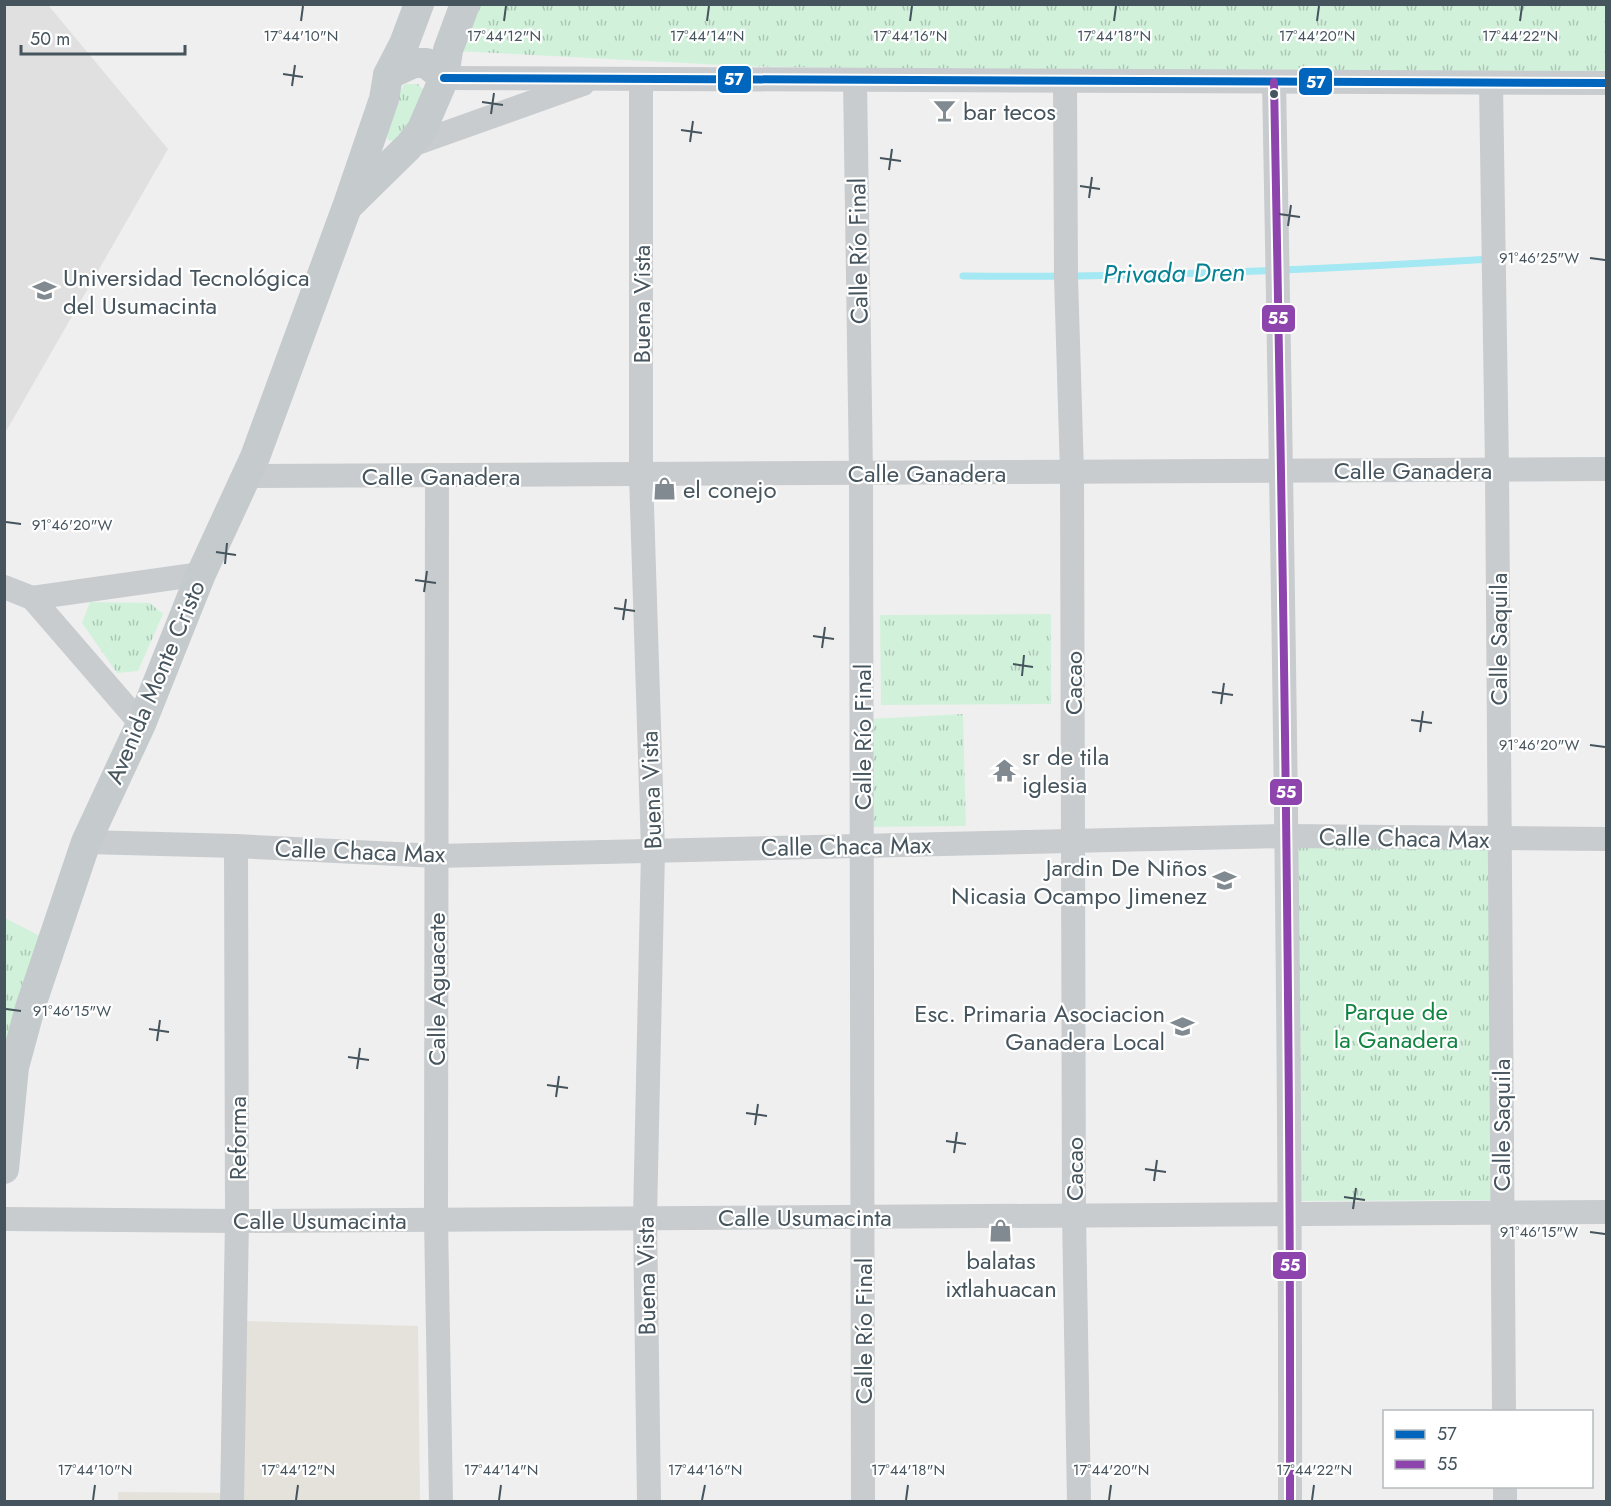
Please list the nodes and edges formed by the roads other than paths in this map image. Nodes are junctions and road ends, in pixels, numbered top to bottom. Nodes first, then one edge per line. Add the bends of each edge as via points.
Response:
1 (419, 4) edge
2 (465, 4) edge
3 (388, 75) junction
4 (444, 78) junction
5 (600, 79) junction
6 (641, 79) junction
7 (855, 80) junction
8 (1065, 81) junction
9 (1274, 82) junction
10 (1491, 83) junction
11 (1606, 83) edge
12 (373, 128) junction
13 (410, 146) junction
14 (347, 207) junction
15 (1497, 469) junction
16 (1606, 469) edge
17 (1282, 471) junction
18 (1072, 472) junction
19 (861, 473) junction
20 (642, 475) junction
21 (248, 476) junction
22 (436, 476) junction
23 (201, 574) junction
24 (4, 586) edge
25 (33, 598) junction
26 (141, 724) junction
27 (1286, 837) junction
28 (1499, 839) junction
29 (1606, 839) edge
30 (1073, 841) junction
31 (86, 842) junction
32 (236, 846) junction
33 (862, 846) junction
34 (653, 851) junction
35 (436, 855) junction
36 (4, 1169) edge
37 (1502, 1212) junction
38 (1606, 1212) edge
39 (1290, 1214) junction
40 (1074, 1215) junction
41 (863, 1216) junction
42 (645, 1218) junction
43 (4, 1219) edge
44 (436, 1219) junction
45 (237, 1221) junction
46 (1504, 1410) edge
47 (232, 1502) edge
48 (441, 1502) edge
49 (649, 1502) edge
50 (863, 1502) edge
51 (1079, 1502) edge
52 (1290, 1502) edge

1 - 3 main road, Avenida Monte Cristo
2 - 4 main road via 448,50
3 - 4 main road via 414,63 426,63
3 - 12 main road, Avenida Monte Cristo
4 - 5 street
4 - 13 main road via 422,129
5 - 6 street
5 - 13 street
6 - 7 street
6 - 20 street, Buena Vista
7 - 8 street
7 - 19 street, Calle Río Final
8 - 9 street
8 - 18 street, Cacao
9 - 10 street
9 - 17 street
10 - 11 street
10 - 15 street, Calle Saquila
12 - 13 main road via 389,141
12 - 14 main road, Avenida Monte Cristo
13 - 14 main road
14 - 21 main road, Avenida Monte Cristo
15 - 16 street, Calle Ganadera
15 - 17 street, Calle Ganadera
15 - 28 street, Calle Saquila
17 - 18 street, Calle Ganadera
17 - 27 street
18 - 19 street, Calle Ganadera
18 - 30 street, Cacao
19 - 20 street, Calle Ganadera
19 - 33 street, Calle Río Final
20 - 22 street, Calle Ganadera
20 - 34 street, Buena Vista
21 - 22 street, Calle Ganadera
21 - 23 main road, Avenida Monte Cristo
22 - 35 street, Calle Aguacate
23 - 25 street
23 - 26 main road, Avenida Monte Cristo
24 - 25 street
25 - 26 street
26 - 31 main road, Avenida Monte Cristo
27 - 28 street, Calle Chaca Max
27 - 30 street, Calle Chaca Max
27 - 39 street
28 - 29 street, Calle Chaca Max
28 - 37 street, Calle Saquila
30 - 33 street, Calle Chaca Max
30 - 40 street, Cacao
31 - 32 street, Calle Chaca Max
31 - 36 main road, Avenida Monte Cristo via 14,1067
32 - 35 street, Calle Chaca Max
32 - 45 street, Reforma
33 - 34 street, Calle Chaca Max
33 - 41 street, Calle Río Final
34 - 35 street, Calle Chaca Max
34 - 42 street, Buena Vista
35 - 44 street, Calle Aguacate
37 - 38 street, Calle Usumacinta
37 - 39 street, Calle Usumacinta
37 - 46 street, Calle Saquila
39 - 40 street, Calle Usumacinta
39 - 52 street
40 - 41 street, Calle Usumacinta
40 - 51 street, Cacao
41 - 42 street, Calle Usumacinta
41 - 50 street, Calle Río Final
42 - 44 street, Calle Usumacinta
42 - 49 street, Buena Vista
43 - 45 street, Calle Usumacinta
44 - 45 street, Calle Usumacinta
44 - 48 street, Calle Aguacate
45 - 47 street, Reforma

